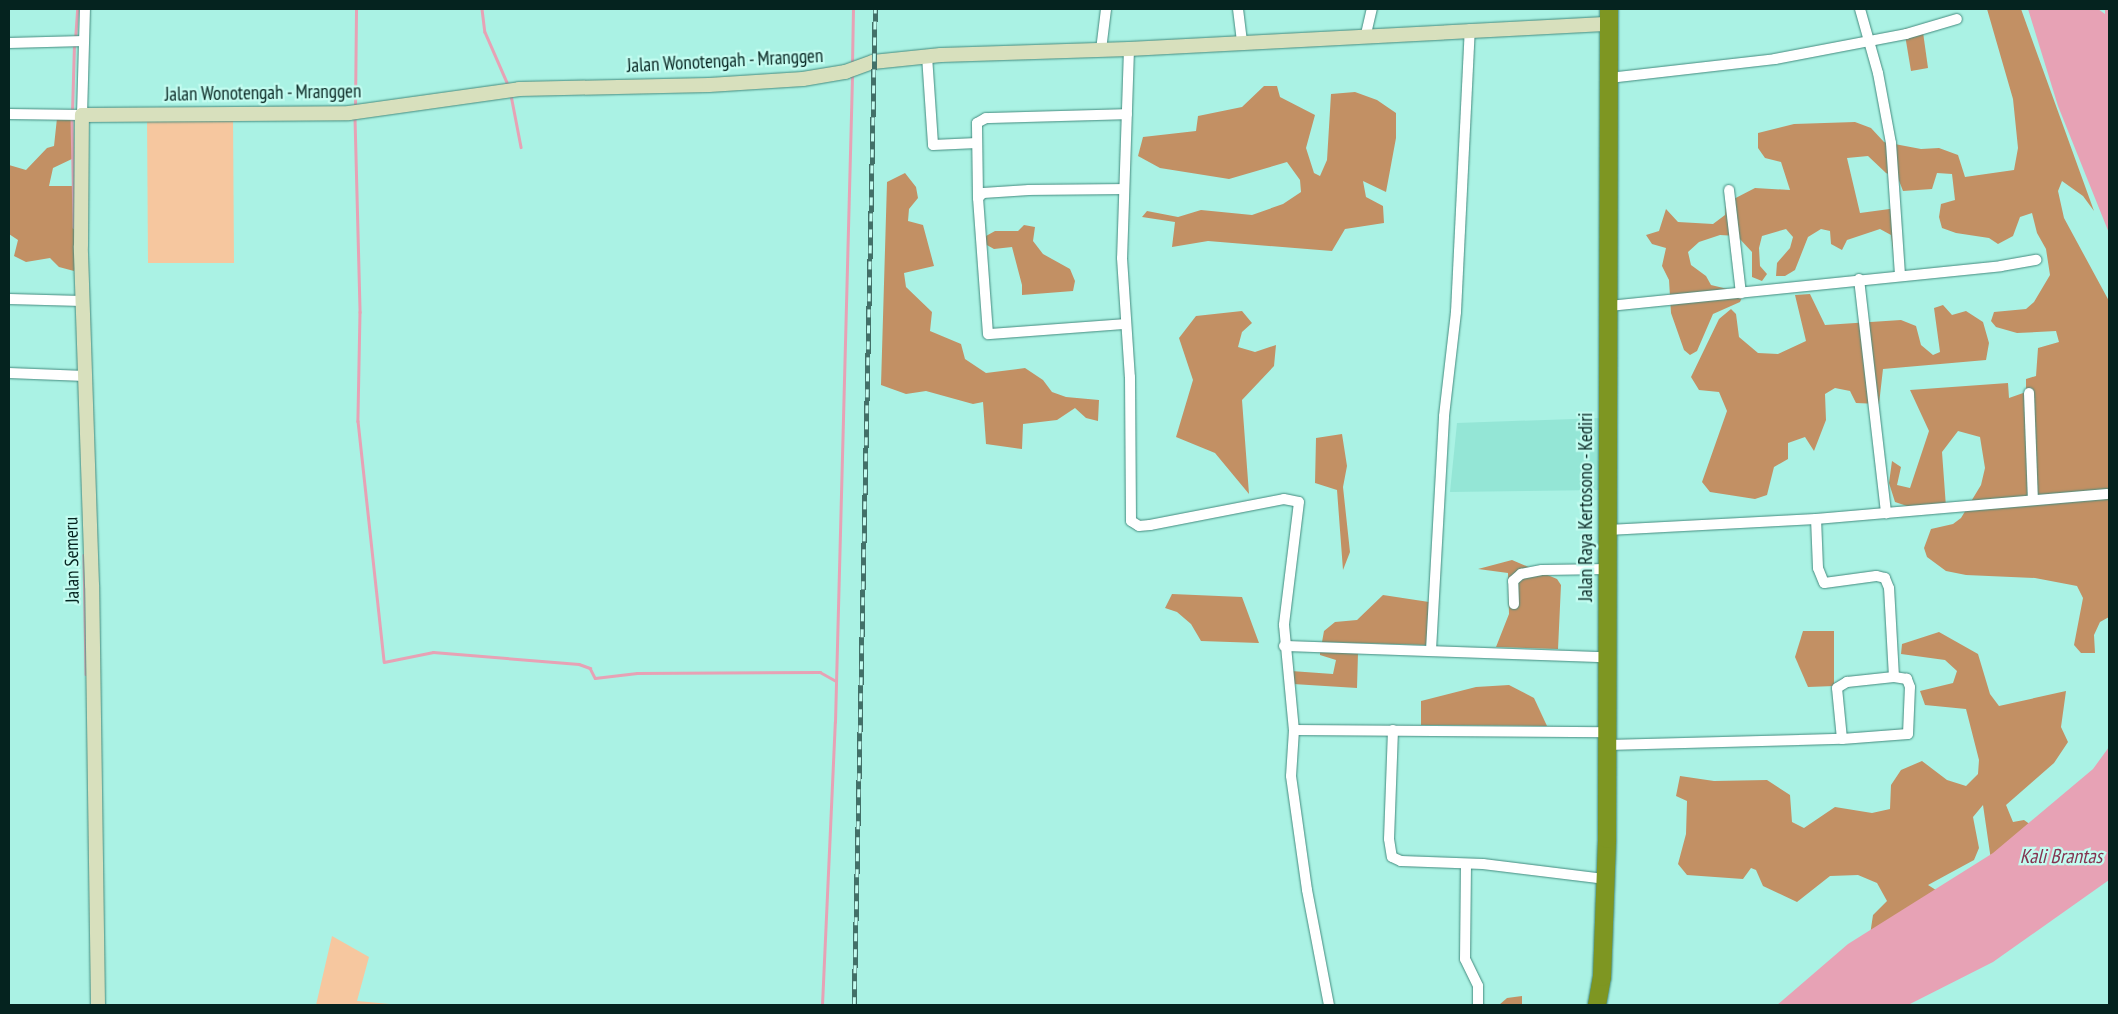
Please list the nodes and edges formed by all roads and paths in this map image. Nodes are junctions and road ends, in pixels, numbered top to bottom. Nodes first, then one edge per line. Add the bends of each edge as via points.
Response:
1 (86, 9) edge
2 (1106, 9) edge
3 (1238, 9) edge
4 (1372, 9) edge
5 (1860, 9) edge
6 (1609, 16) edge
7 (1957, 20) dead end
8 (1470, 29) junction
9 (1366, 34) junction
10 (82, 41) junction
11 (1870, 41) junction
12 (1242, 42) junction
13 (9, 43) edge
14 (1129, 49) junction
15 (1101, 50) junction
16 (927, 56) junction
17 (1609, 78) junction
18 (9, 114) edge
19 (1127, 114) junction
20 (80, 115) junction
21 (977, 143) junction
22 (1124, 189) junction
23 (1729, 190) dead end
24 (978, 198) junction
25 (2036, 260) dead end
26 (1900, 274) junction
27 (1859, 278) junction
28 (1741, 293) junction
29 (9, 299) edge
30 (79, 301) junction
31 (1609, 306) junction
32 (1125, 324) junction
33 (9, 373) edge
34 (81, 376) junction
35 (2029, 393) dead end
36 (2107, 494) dead end
37 (2033, 500) junction
38 (1886, 513) junction
39 (1816, 519) junction
40 (1608, 530) junction
41 (1608, 569) junction
42 (1514, 604) dead end
43 (1284, 646) junction
44 (1431, 650) junction
45 (1607, 657) junction
46 (1894, 677) junction
47 (1294, 730) junction
48 (1393, 730) junction
49 (1607, 739) junction
50 (1842, 739) junction
51 (1466, 864) junction
52 (1606, 879) junction
53 (98, 1005) edge
54 (1329, 1005) edge
55 (1478, 1005) edge
56 (1597, 1005) edge

1 - 10 street
2 - 15 street
3 - 12 street
4 - 9 street
5 - 11 street
6 - 8 street, Jalan Wonotengah - Mranggen
6 - 17 highway, Jalan Raya Kertosono - Kediri
7 - 11 street
8 - 9 street, Jalan Wonotengah - Mranggen
8 - 44 street via 1456,312 1444,416
9 - 12 street, Jalan Wonotengah - Mranggen
10 - 13 street
10 - 20 street
11 - 17 street via 1757,61
11 - 26 street via 1891,143
12 - 14 street, Jalan Wonotengah - Mranggen
14 - 15 street, Jalan Wonotengah - Mranggen
14 - 19 street
15 - 16 street, Jalan Wonotengah - Mranggen
16 - 20 street, Jalan Wonotengah - Mranggen via 873,62 852,70 803,79 718,85 510,90 355,113
16 - 21 street via 933,145
17 - 31 highway, Jalan Raya Kertosono - Kediri
18 - 20 street
19 - 21 street via 986,118 977,123
19 - 22 street
20 - 30 street, Jalan Semeru
21 - 24 street
22 - 24 street via 1029,190 983,193
22 - 32 street
23 - 28 street
24 - 32 street via 988,334
25 - 26 street
26 - 27 street
27 - 28 street
27 - 38 street
28 - 31 street
29 - 30 street
30 - 34 street, Jalan Semeru
31 - 40 highway, Jalan Raya Kertosono - Kediri
32 - 43 street via 1130,378 1131,521 1140,526 1150,525 1296,499 1300,510 1286,606
33 - 34 street
34 - 53 street, Jalan Semeru via 92,576
35 - 37 street
36 - 37 street
37 - 38 street
38 - 39 street
39 - 40 street
39 - 46 street via 1818,568 1824,584 1876,576 1887,582
40 - 41 highway, Jalan Raya Kertosono - Kediri
41 - 42 street via 1542,570 1521,574 1513,581
41 - 45 highway, Jalan Raya Kertosono - Kediri
43 - 44 street
43 - 47 street
44 - 45 street
45 - 49 highway, Jalan Raya Kertosono - Kediri
46 - 50 street via 1847,682 1837,688
46 - 50 street via 1907,679 1910,687 1908,734
47 - 48 street
47 - 54 street via 1291,776 1307,890
48 - 49 street
48 - 51 street via 1389,839 1392,857 1401,861
49 - 50 street
49 - 52 highway, Jalan Raya Kertosono - Kediri
51 - 52 street
51 - 55 street via 1465,959 1478,986
52 - 56 highway, Jalan Raya Kertosono - Kediri via 1602,977

